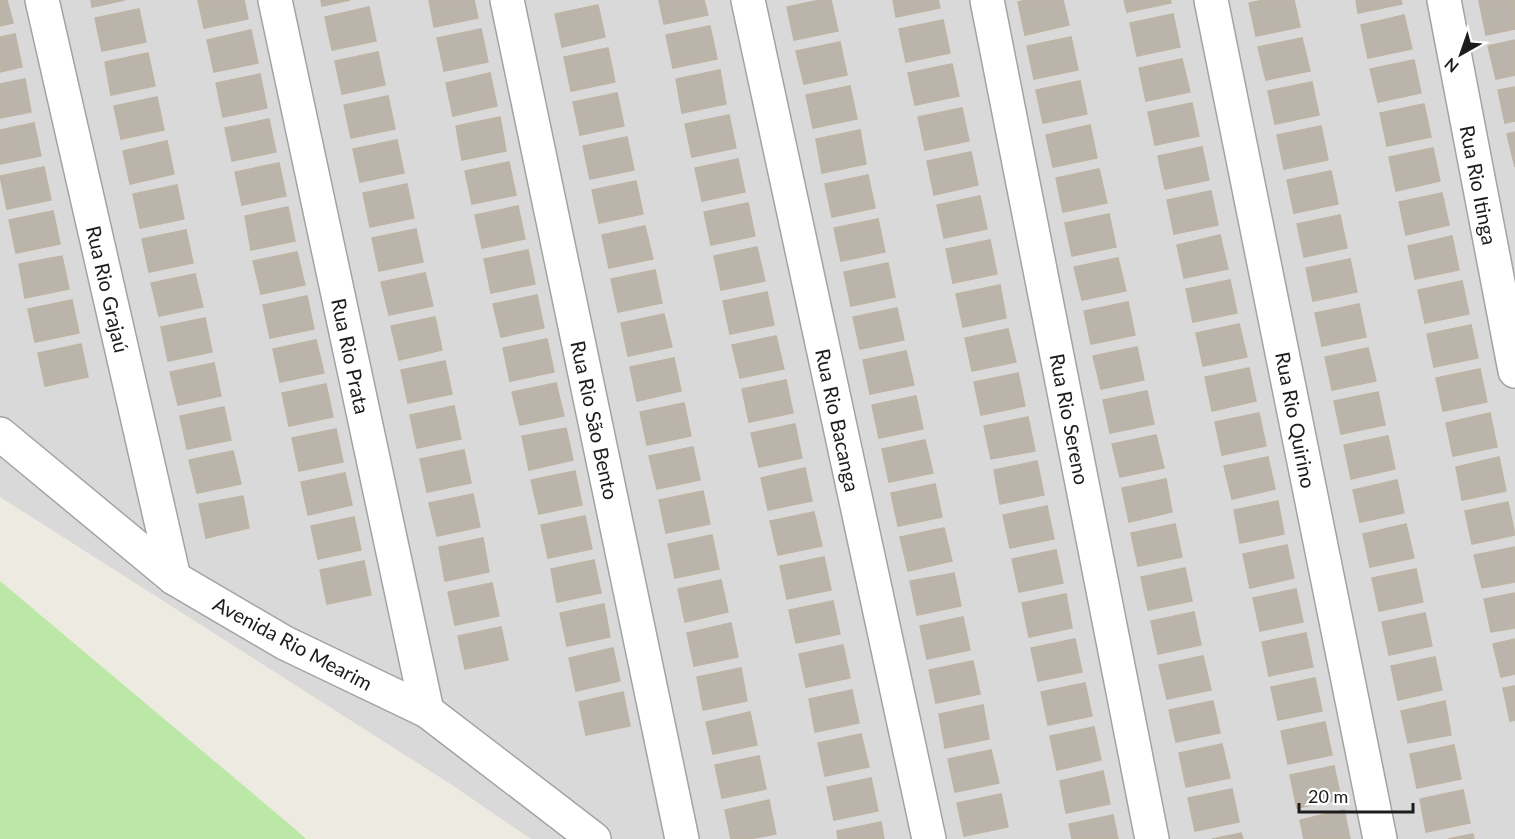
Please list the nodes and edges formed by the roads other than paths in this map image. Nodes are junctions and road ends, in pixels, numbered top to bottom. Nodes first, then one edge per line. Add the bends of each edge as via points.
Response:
1 (42, 0) edge
2 (275, 0) edge
3 (507, 0) edge
4 (748, 0) edge
5 (987, 0) edge
6 (1211, 0) edge
7 (1444, 0) edge
8 (1515, 371) edge
9 (0, 434) edge
10 (174, 578) junction
11 (427, 711) junction
12 (594, 839) edge
13 (682, 839) edge
14 (929, 839) edge
15 (1152, 839) edge
16 (1380, 839) edge

1 - 10 street, Rua Rio Grajaú
2 - 11 street, Rua Rio Prata
3 - 13 street, Rua Rio São Bento
4 - 14 street, Rua Rio Bacanga
5 - 15 street, Rua Rio Sereno
6 - 16 street, Rua Rio Quirino
7 - 8 street, Rua Rio Itinga
9 - 10 street, Avenida Rio Mearim
10 - 11 street, Avenida Rio Mearim via 285,643
11 - 12 street, Avenida Rio Mearim

